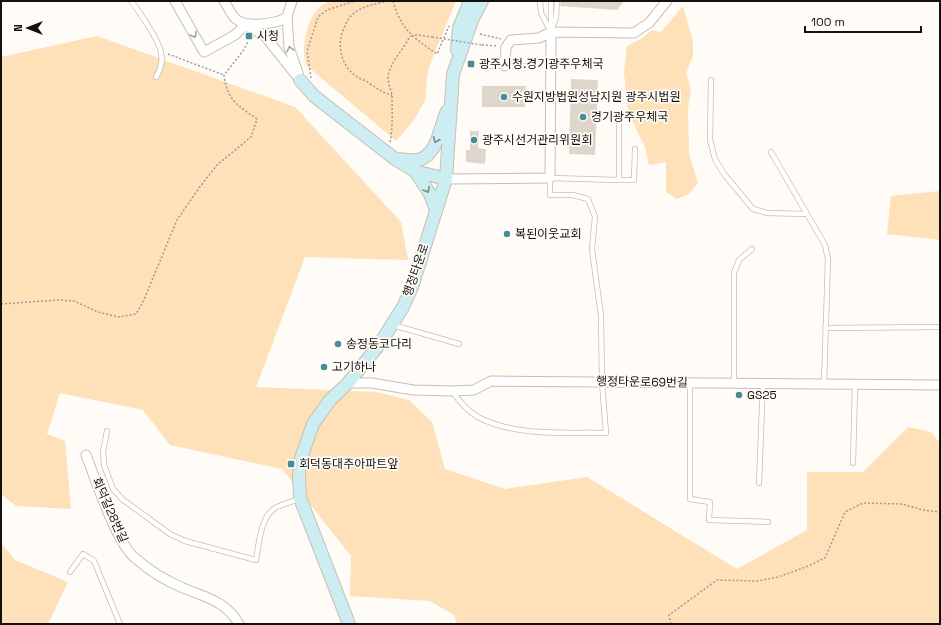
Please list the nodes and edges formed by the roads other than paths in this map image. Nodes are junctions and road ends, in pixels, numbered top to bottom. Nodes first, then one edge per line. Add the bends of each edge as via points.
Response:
1 (131, 1) edge
2 (175, 1) edge
3 (224, 1) edge
4 (292, 1) edge
5 (470, 1) edge
6 (482, 1) edge
7 (491, 1) edge
8 (540, 1) edge
9 (551, 1) edge
10 (557, 1) edge
11 (667, 1) edge
12 (287, 17) junction
13 (245, 25) junction
14 (551, 32) junction
15 (457, 60) junction
16 (488, 66) dead end
17 (505, 66) junction
18 (533, 66) dead end
19 (156, 77) dead end
20 (300, 80) junction
21 (711, 80) dead end
22 (451, 104) junction
23 (619, 120) dead end
24 (635, 149) dead end
25 (771, 152) dead end
26 (391, 156) junction
27 (416, 171) junction
28 (550, 178) junction
29 (446, 179) junction
30 (619, 180) junction
31 (436, 210) junction
32 (806, 214) junction
33 (752, 249) dead end
34 (392, 325) junction
35 (940, 327) edge
36 (826, 328) junction
37 (459, 344) dead end
38 (602, 382) junction
39 (690, 382) junction
40 (348, 383) junction
41 (734, 383) junction
42 (763, 383) junction
43 (824, 384) junction
44 (855, 385) junction
45 (940, 385) edge
46 (452, 391) junction
47 (107, 431) dead end
48 (86, 455) dead end
49 (853, 463) dead end
50 (759, 483) dead end
51 (300, 498) junction
52 (768, 522) dead end
53 (70, 572) dead end
54 (120, 624) edge
55 (239, 624) edge
56 (349, 624) edge

1 - 19 lane via 162,52 161,68
2 -> 13 street via 204,52 235,35
3 - 13 street via 236,19
4 - 12 street
5 - 15 street via 459,28
6 - 15 street, 행정타운로
7 - 15 street
8 - 14 lane via 541,13
9 - 14 lane
10 - 14 lane via 556,17
11 - 14 street via 649,23 634,33
12 - 13 street via 280,22
20 -> 12 street via 289,47
13 - 20 street via 264,35
14 - 17 street via 539,38 511,40 506,47
14 - 28 street
15 - 22 street, 행정타운로 via 453,74
16 - 17 lane
17 - 18 lane
20 - 26 street via 314,96
21 - 32 lane via 710,140 715,159 724,174 753,209 767,213
22 -> 26 street via 442,122 437,141 429,154 418,160
22 - 29 street, 행정타운로
23 - 30 lane
24 - 30 lane via 634,180
25 - 32 lane
26 - 27 street
27 - 29 street
27 -> 31 street
28 - 29 street
28 - 30 lane
28 - 38 lane via 550,195 588,198 595,217 592,249 601,316
29 - 31 street, 행정타운로
31 - 34 street, 행정타운로 via 412,288
32 - 36 lane via 825,245 828,260
33 - 41 lane via 739,260 734,273
34 - 37 lane
34 - 40 street, 행정타운로
35 - 36 lane
36 - 43 lane
38 - 39 street, 행정타운로69번길
38 - 46 street, 행정타운로69번길 via 491,381 474,390
38 - 46 lane via 606,433 547,432 507,427 478,417 461,404
39 - 41 street, 행정타운로69번길
39 - 52 lane via 690,499 710,502 710,520
40 - 46 street, 행정타운로69번길 via 372,383 412,390
40 - 51 street, 행정타운로 via 330,400 313,424 300,461
41 - 42 street, 행정타운로69번길
42 - 43 street, 행정타운로69번길
42 - 50 lane
43 - 44 street, 행정타운로69번길
44 - 45 street, 행정타운로69번길
44 - 49 lane
47 - 51 lane via 103,452 104,465 113,489 122,499 170,534 185,541 256,560 264,522 269,513
48 - 55 street, 회덕길28번길 via 107,510 133,557 158,576 211,598 233,614
51 - 56 street, 행정타운로
53 - 54 lane via 83,554 94,561

